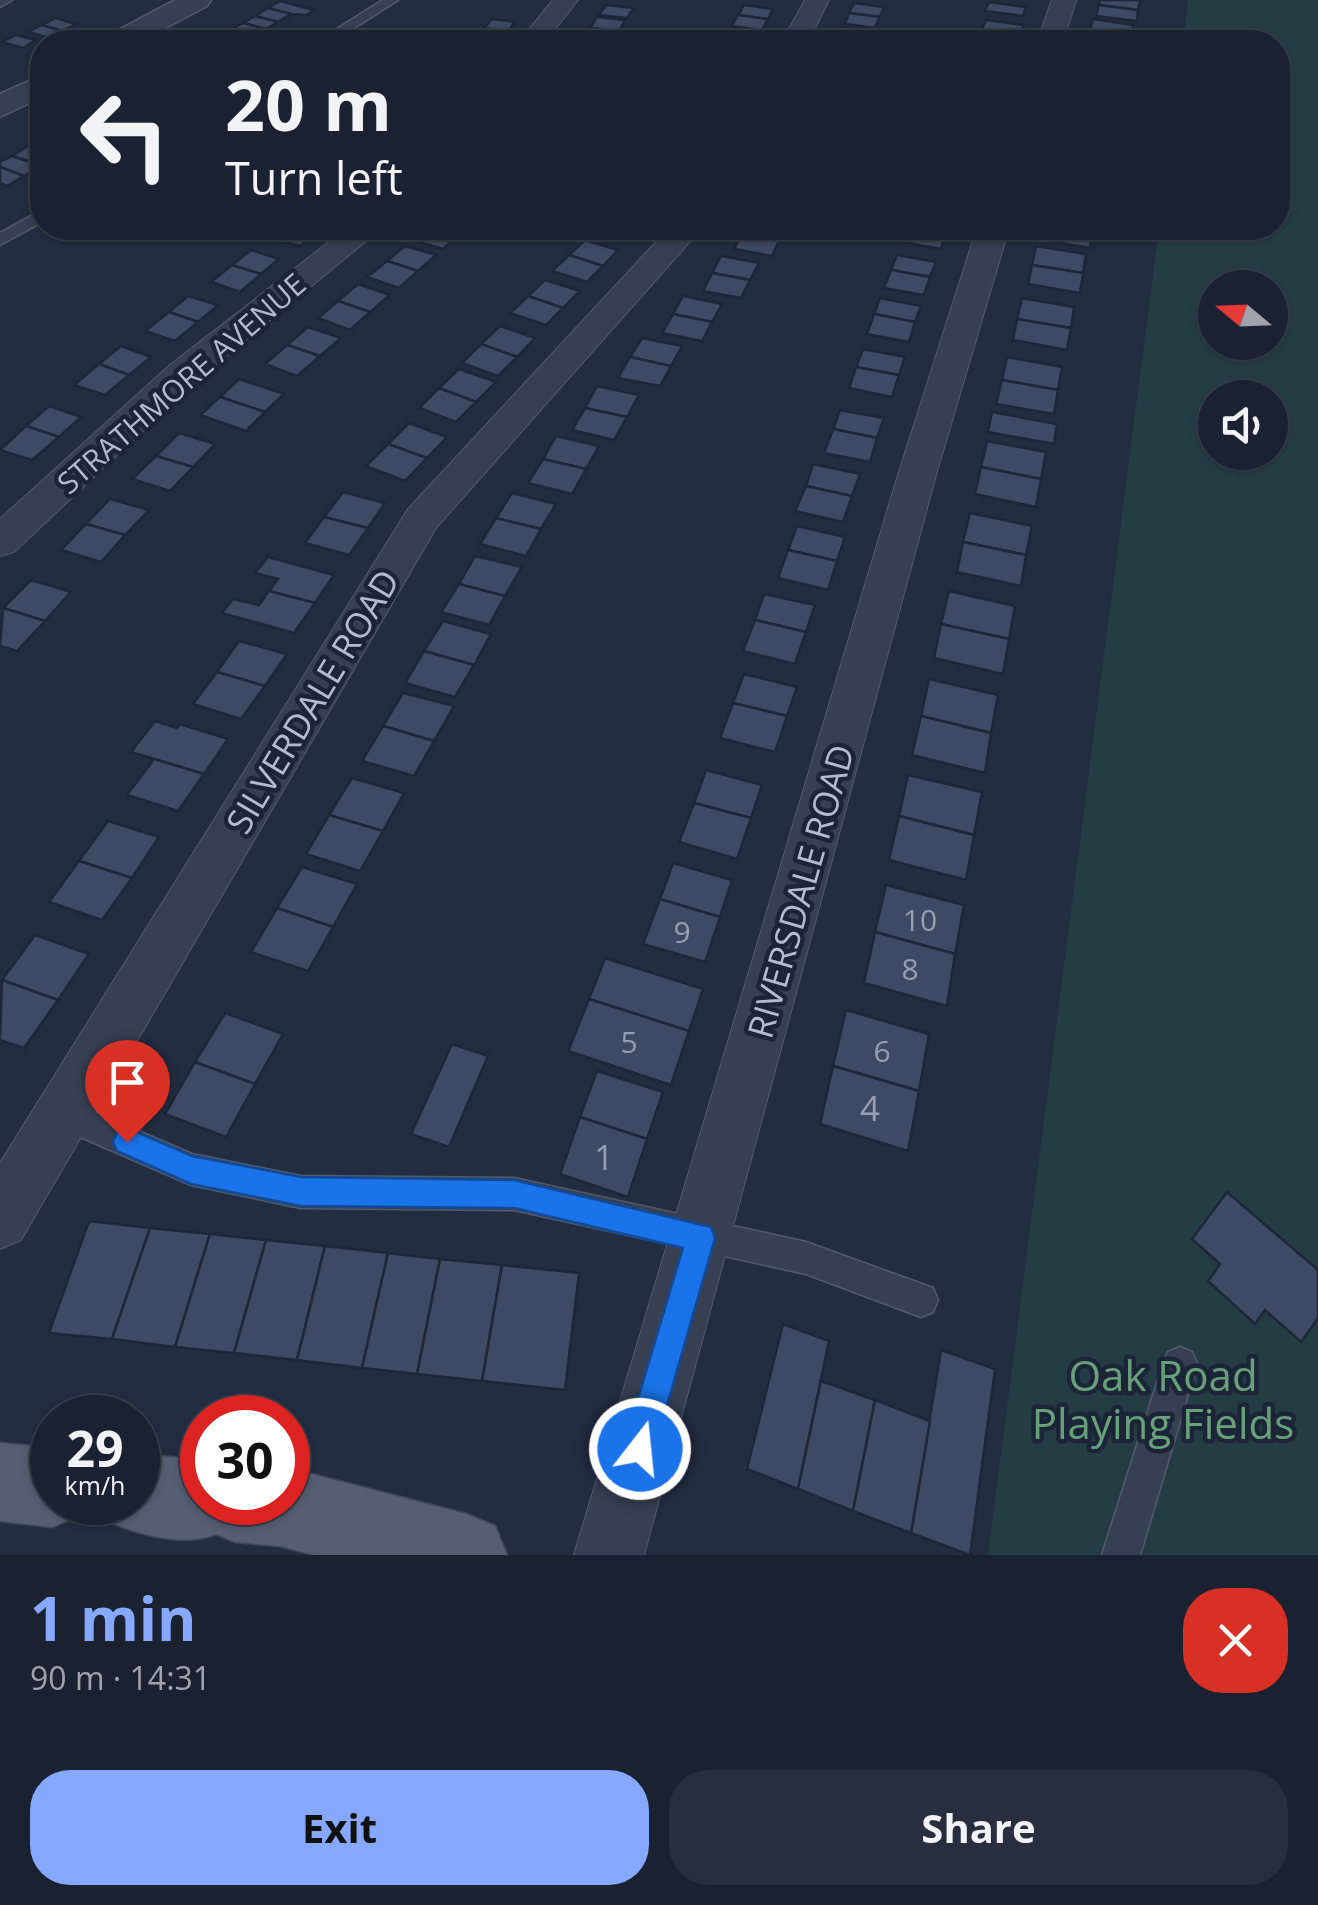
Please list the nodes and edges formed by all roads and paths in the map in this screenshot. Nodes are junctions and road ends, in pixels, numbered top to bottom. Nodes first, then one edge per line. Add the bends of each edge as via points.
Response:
1 (197, 0) edge
2 (392, 0) edge
3 (566, 0) edge
4 (817, 0) edge
5 (1064, 0) edge
6 (141, 30) edge
7 (342, 30) edge
8 (542, 30) edge
9 (801, 30) edge
10 (1054, 30) edge
11 (30, 91) edge
12 (0, 107) edge
13 (30, 222) edge
14 (351, 240) edge
15 (675, 240) edge
16 (989, 240) edge
17 (0, 243) edge
18 (0, 542) edge
19 (64, 1114) junction
20 (0, 1220) edge
21 (700, 1238) junction
22 (921, 1300) dead end
23 (1180, 1364) dead end
24 (0, 1482) edge
25 (30, 1485) edge
26 (310, 1515) edge
27 (421, 1549) edge
28 (609, 1555) edge
29 (1122, 1555) edge

1 - 6 street
2 - 7 lane
3 - 8 street
4 - 9 street
5 - 10 street
11 - 12 street
13 - 17 lane
14 - 18 street, STRATHMORE AVENUE via 183,373
15 - 19 street, SILVERDALE ROAD via 422,519
16 - 21 street, RIVERSDALE ROAD
19 - 20 street, SILVERDALE ROAD
19 - 21 lane via 191,1170 301,1192 514,1194
21 - 22 lane via 806,1258
21 - 28 street, RIVERSDALE ROAD
23 - 29 lane
24 - 25 main road
26 - 27 main road

